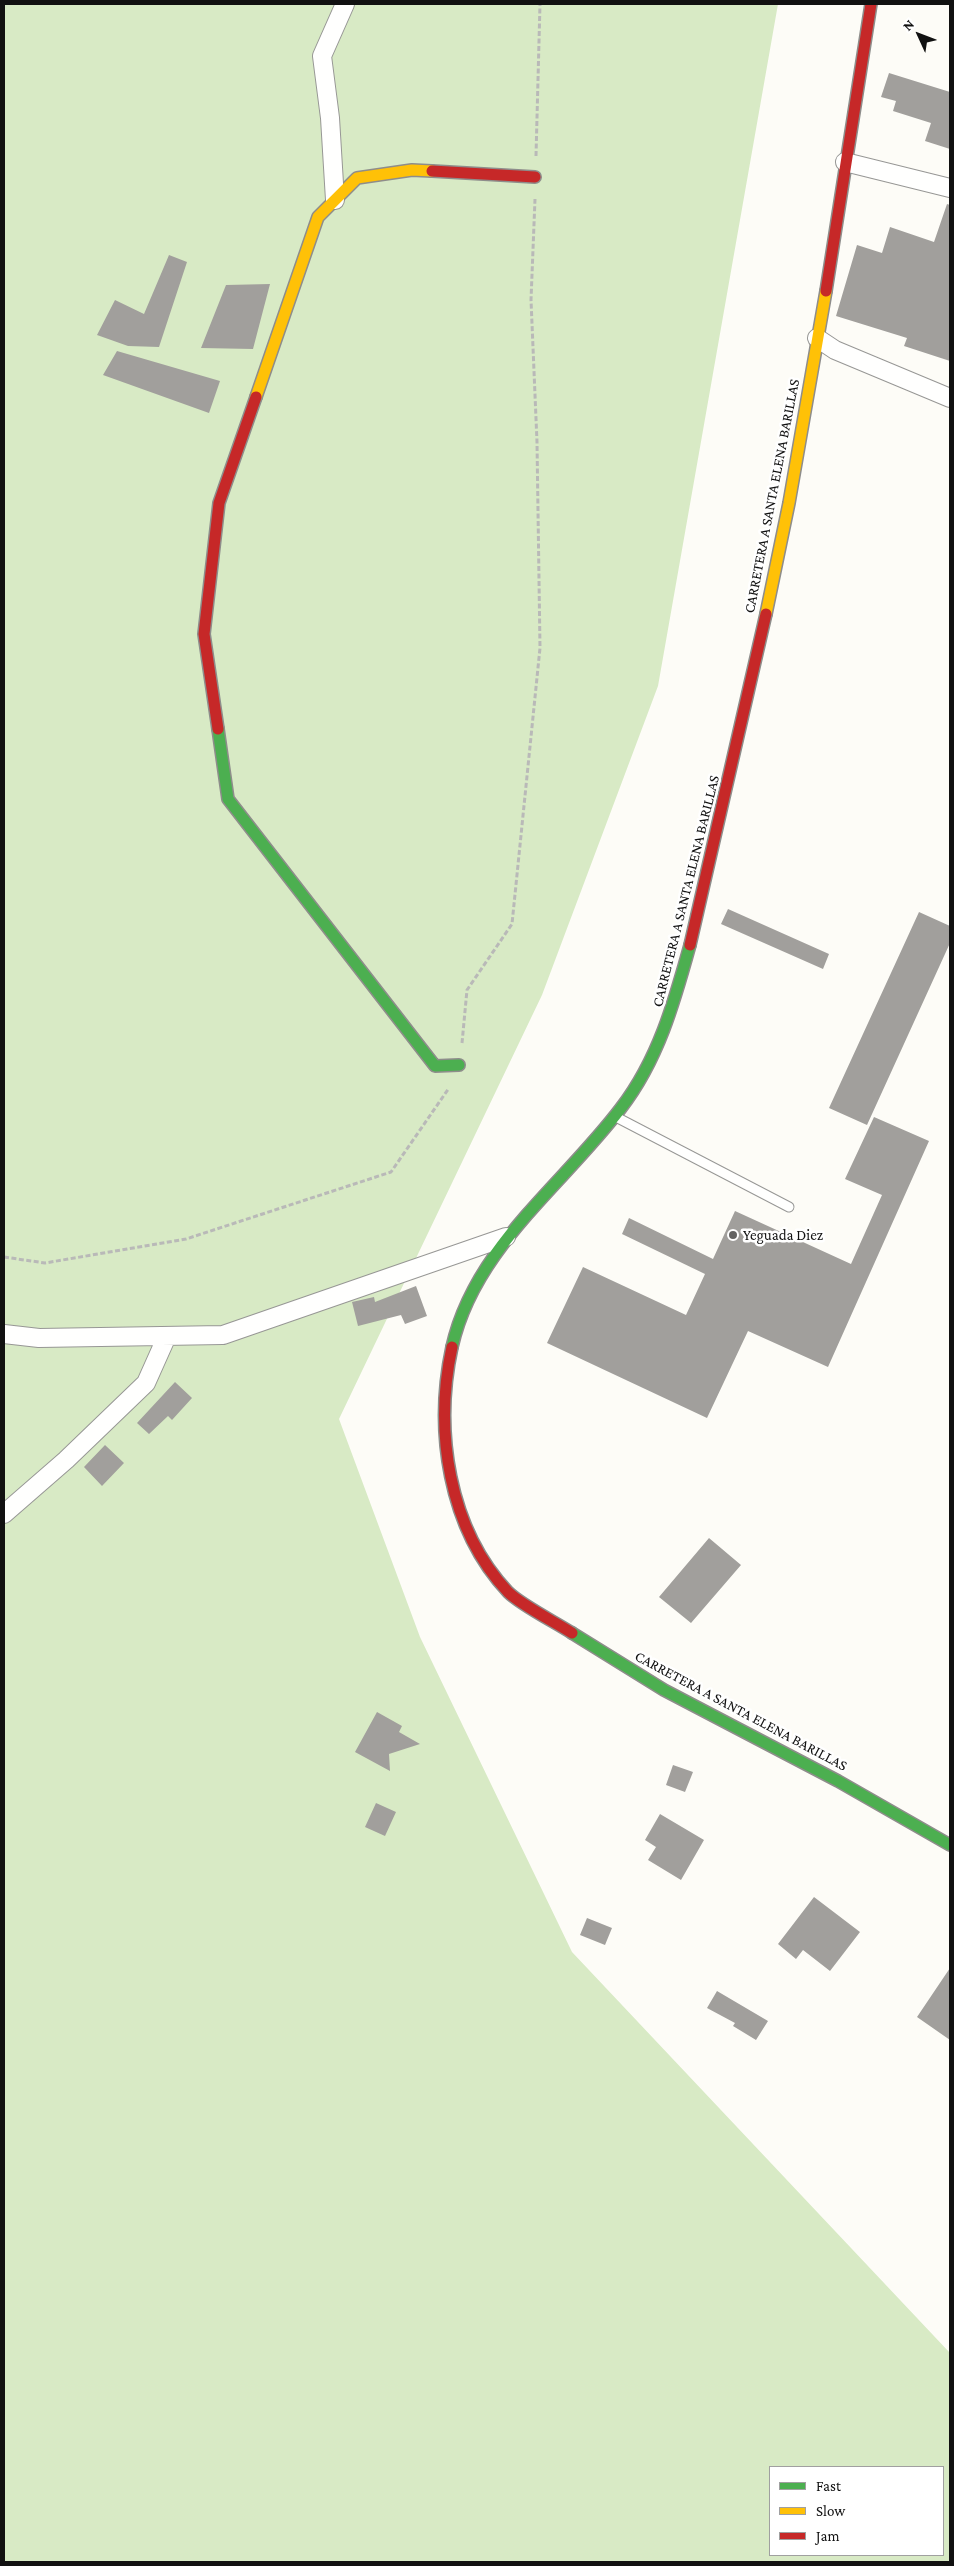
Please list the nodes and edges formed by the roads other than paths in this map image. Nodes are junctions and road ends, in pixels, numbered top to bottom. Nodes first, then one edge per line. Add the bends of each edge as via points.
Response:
1 (345, 4) edge
2 (871, 4) edge
3 (845, 162) junction
4 (535, 177) road end
5 (950, 188) edge
6 (335, 200) junction
7 (817, 338) junction
8 (950, 398) edge
9 (459, 1065) road end
10 (614, 1116) junction
11 (789, 1207) dead end
12 (506, 1237) junction
13 (4, 1334) edge
14 (167, 1336) junction
15 (4, 1514) edge
16 (950, 1845) edge

1 - 6 street via 322,56
2 - 3 main road, CARRETERA A SANTA ELENA BARILLAS
3 - 5 street
3 - 7 main road, CARRETERA A SANTA ELENA BARILLAS
4 - 6 main road via 412,170 357,178
6 - 9 main road via 318,217 219,503 204,634 228,799 435,1066
7 - 8 street via 835,350
7 - 10 main road, CARRETERA A SANTA ELENA BARILLAS via 792,488 730,778 676,998 658,1046
10 - 11 lane
10 - 12 main road, CARRETERA A SANTA ELENA BARILLAS
12 - 14 street via 223,1335
12 - 16 main road, CARRETERA A SANTA ELENA BARILLAS via 477,1282 457,1327 444,1392 444,1441 451,1485 488,1570 509,1593 664,1690 838,1781
13 - 14 street via 39,1338
14 - 15 street via 146,1383

